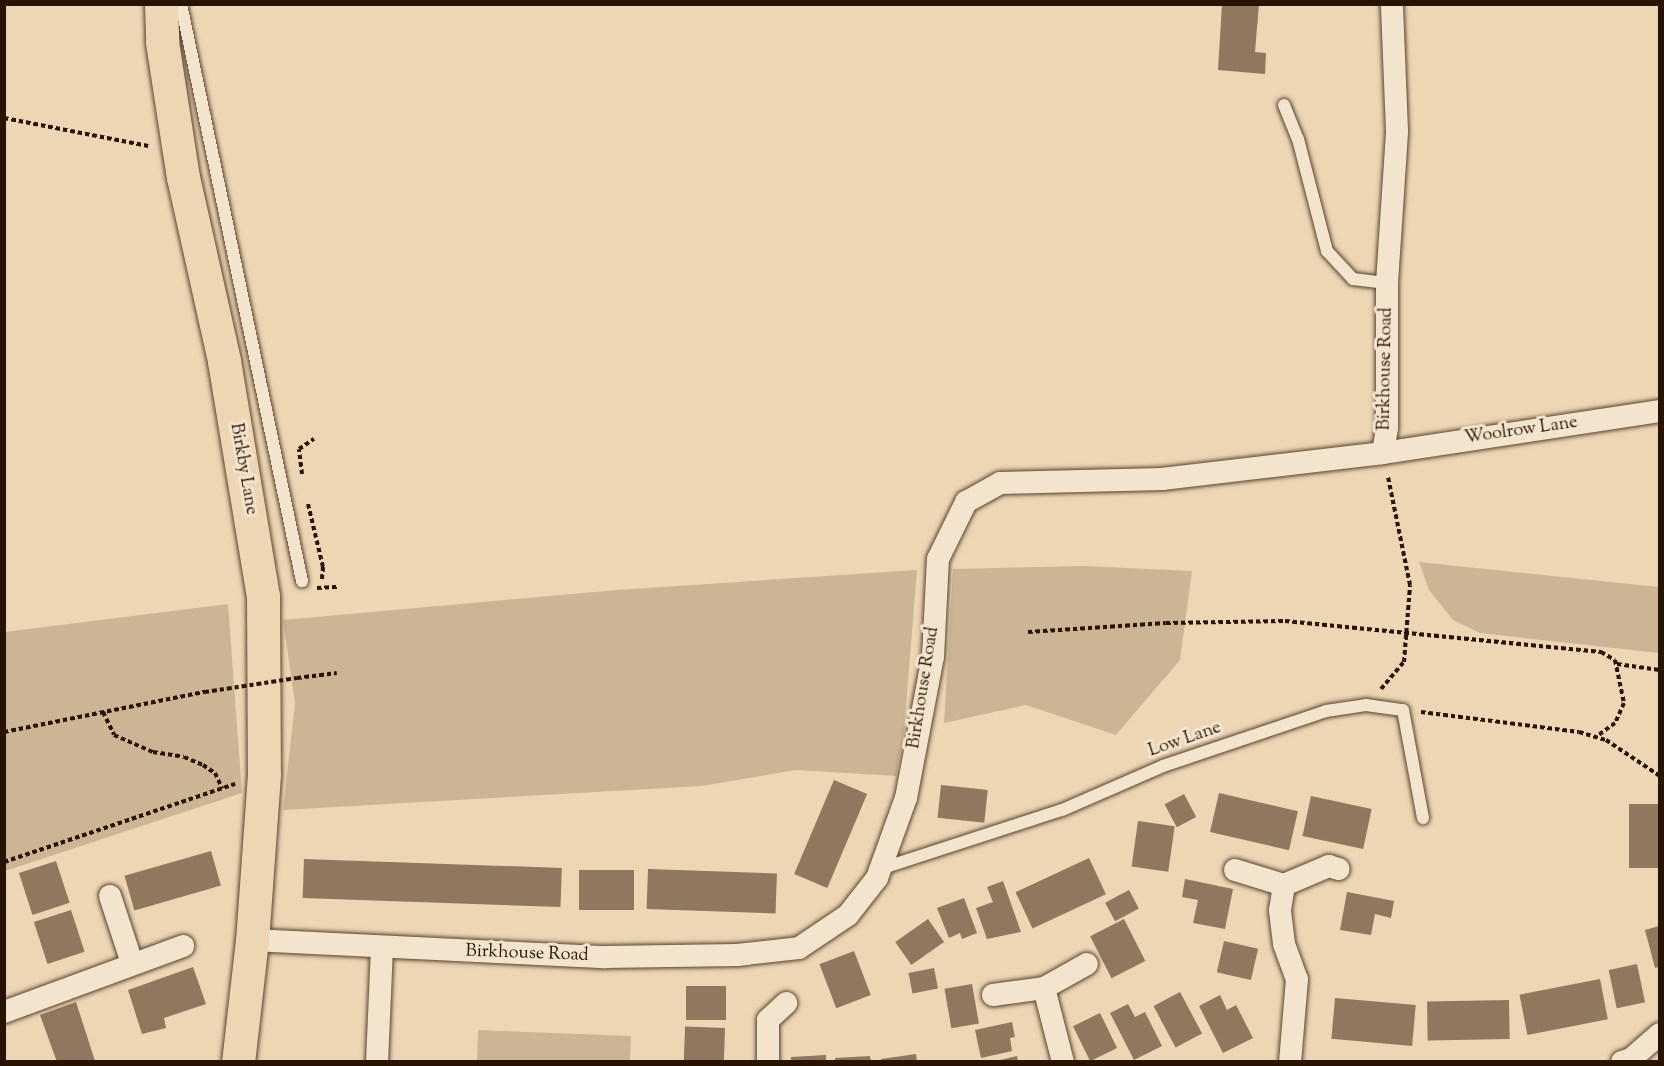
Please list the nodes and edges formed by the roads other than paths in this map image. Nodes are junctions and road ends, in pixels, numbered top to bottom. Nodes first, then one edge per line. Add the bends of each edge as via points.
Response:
1 (161, 4) edge
2 (181, 4) edge
3 (1392, 4) edge
4 (1284, 105) dead end
5 (1387, 283) junction
6 (1659, 411) edge
7 (1383, 453) junction
8 (302, 581) dead end
9 (1422, 818) dead end
10 (880, 869) junction
11 (1339, 869) dead end
12 (1235, 870) dead end
13 (1284, 885) junction
14 (110, 896) dead end
15 (252, 940) junction
16 (183, 946) dead end
17 (382, 948) junction
18 (132, 963) junction
19 (1087, 964) dead end
20 (1044, 988) junction
21 (993, 995) dead end
22 (786, 1003) dead end
23 (4, 1012) edge
24 (1659, 1034) edge
25 (238, 1062) edge
26 (377, 1062) edge
27 (768, 1062) edge
28 (1063, 1062) edge
29 (1290, 1062) edge
30 (1622, 1062) edge

1 - 15 main road, Birkby Lane via 162,42 178,141 225,361 262,585 264,774
2 - 8 lane
3 - 5 street, Birkhouse Road via 1397,131
4 - 5 lane via 1298,139 1327,251 1353,279
5 - 7 street, Birkhouse Road via 1387,428
6 - 7 street, Woolrow Lane
7 - 10 street, Birkhouse Road via 1162,478 1000,483 966,502 938,559 933,657 906,798
9 - 10 lane, Low Lane via 1403,710 1366,705 1326,711 1162,766 1062,810
10 - 17 street, Birkhouse Road via 848,915 799,948 737,955 605,957
11 - 13 street via 1329,866
12 - 13 street
13 - 29 street via 1280,911 1284,944 1297,979
14 - 18 street
15 - 17 street, Birkhouse Road
15 - 25 main road, Birkby Lane
16 - 18 street
17 - 26 street
18 - 23 street
19 - 20 street
20 - 21 street
20 - 28 street
22 - 27 street via 768,1020
24 - 30 street via 1631,1059

